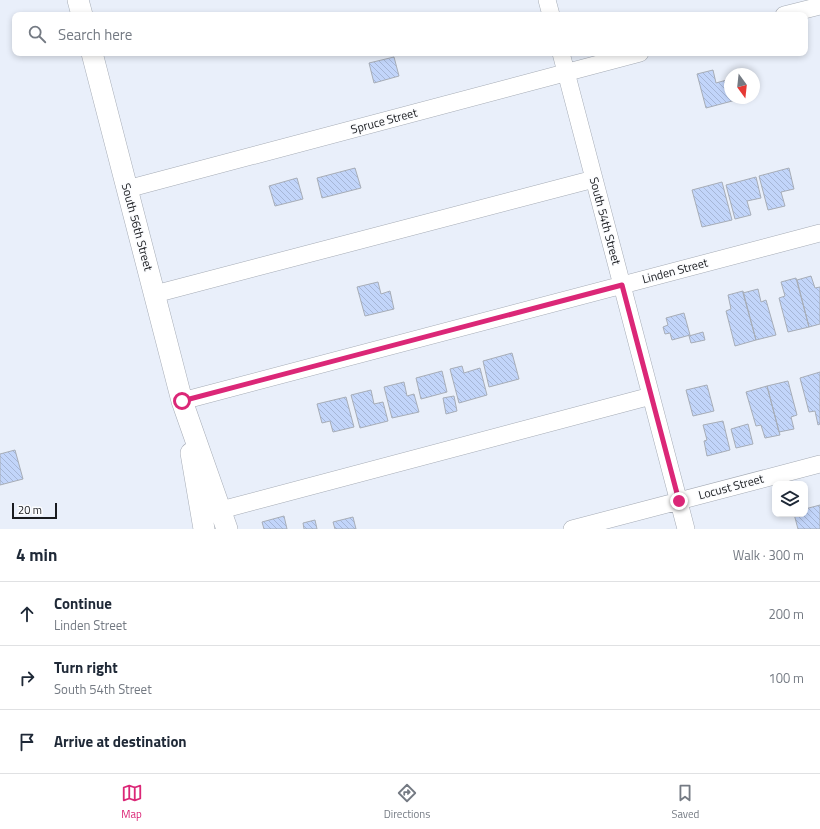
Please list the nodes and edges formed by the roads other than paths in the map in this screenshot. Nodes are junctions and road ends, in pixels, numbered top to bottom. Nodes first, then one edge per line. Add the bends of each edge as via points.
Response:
1 (78, 0) edge
2 (547, 0) edge
3 (820, 6) edge
4 (81, 12) edge
5 (550, 12) edge
6 (796, 12) edge
7 (93, 56) edge
8 (562, 56) edge
9 (628, 56) edge
10 (566, 72) junction
11 (594, 179) junction
12 (127, 188) junction
13 (820, 233) edge
14 (622, 285) junction
15 (155, 294) junction
16 (651, 396) junction
17 (182, 401) junction
18 (820, 464) edge
19 (679, 501) junction
20 (224, 519) edge
21 (204, 529) edge
22 (572, 529) edge
23 (686, 529) edge

1 - 4 main road
2 - 5 street
3 - 6 street
7 - 12 main road, South 56th Street
8 - 10 street, South 54th Street
9 - 10 street, Spruce Street
10 - 11 street, South 54th Street
10 - 12 street, Spruce Street
11 - 14 street, South 54th Street
11 - 15 street
12 - 15 main road, South 56th Street
13 - 14 street, Linden Street
14 - 16 street, South 54th Street
14 - 17 street, Linden Street
15 - 17 main road, South 56th Street
16 - 19 street, South 54th Street
16 - 20 street
17 - 20 main road, South 56th Street
17 - 21 main road, South 56th Street
18 - 19 street, Locust Street
19 - 22 street, Locust Street
19 - 23 street, South 54th Street

